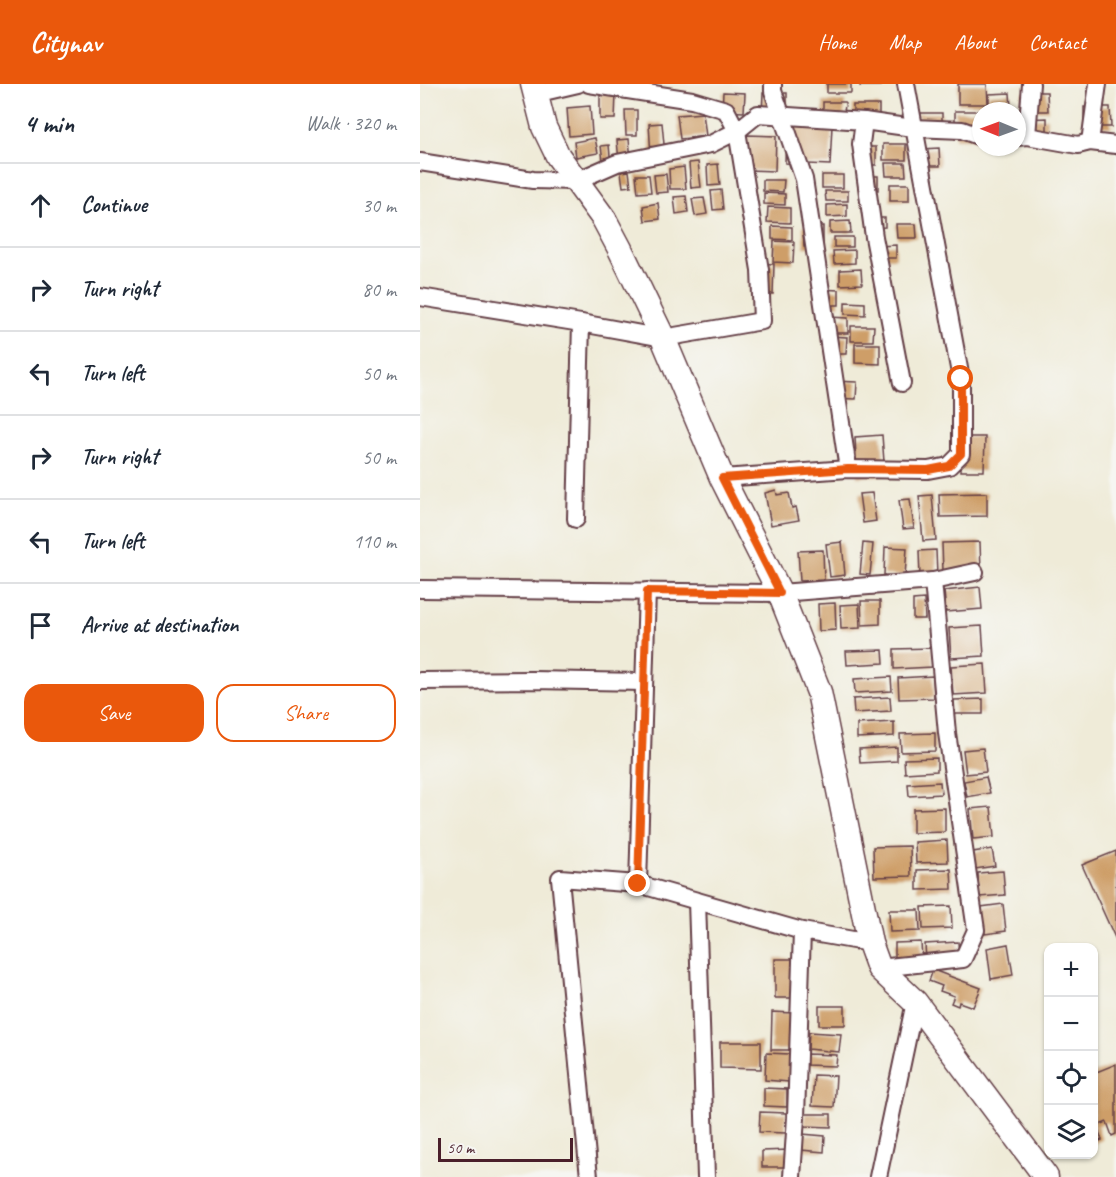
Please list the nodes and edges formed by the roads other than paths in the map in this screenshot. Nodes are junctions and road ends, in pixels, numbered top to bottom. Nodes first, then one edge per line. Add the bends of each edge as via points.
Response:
1 (578, 84) edge
2 (589, 84) edge
3 (773, 84) edge
4 (906, 84) edge
5 (1031, 84) edge
6 (1098, 84) edge
7 (534, 89) edge
8 (1026, 113) edge
9 (782, 115) junction
10 (864, 121) junction
11 (913, 128) junction
12 (736, 131) junction
13 (972, 134) edge
14 (1026, 137) edge
15 (1090, 142) junction
16 (1116, 145) edge
17 (420, 162) edge
18 (576, 181) junction
19 (420, 297) edge
20 (581, 323) junction
21 (663, 338) junction
22 (902, 383) dead end
23 (848, 469) junction
24 (722, 478) junction
25 (576, 519) dead end
26 (975, 572) dead end
27 (933, 581) junction
28 (420, 589) edge
29 (647, 591) junction
30 (780, 593) junction
31 (420, 681) edge
32 (644, 682) junction
33 (638, 884) junction
34 (697, 901) junction
35 (802, 931) junction
36 (870, 943) junction
37 (879, 968) junction
38 (915, 1002) junction
39 (589, 1177) edge
40 (706, 1177) edge
41 (792, 1177) edge
42 (878, 1177) edge
43 (1046, 1177) edge

1 - 7 street
2 - 12 street via 692,100 726,110
3 - 9 street
4 - 11 street
5 - 8 street
6 - 15 street
7 - 18 street via 544,127
9 - 10 street
9 - 12 street via 758,114
9 - 23 street via 804,179
10 - 11 street
10 - 22 street via 861,144 874,237
11 - 13 street
11 - 23 street via 961,379 961,454 949,466 928,470
12 - 18 street via 711,144 617,163
12 - 21 street via 760,270 762,321
14 - 15 street via 1078,145
15 - 16 street
17 - 18 street via 533,180
18 - 21 street via 604,219
19 - 20 street
20 - 21 street
20 - 25 street
21 - 24 street
23 - 24 street
24 - 30 street
26 - 27 street
27 - 30 street
27 - 37 street via 947,733 976,930 963,959
28 - 29 street
29 - 30 street
29 - 32 street
30 - 36 street via 819,693
31 - 32 street
32 - 33 street
33 - 34 street
33 - 39 street via 560,878
34 - 35 street
34 - 40 street
35 - 36 street
35 - 41 street
36 - 37 street
37 - 38 street
38 - 42 street
38 - 43 street

